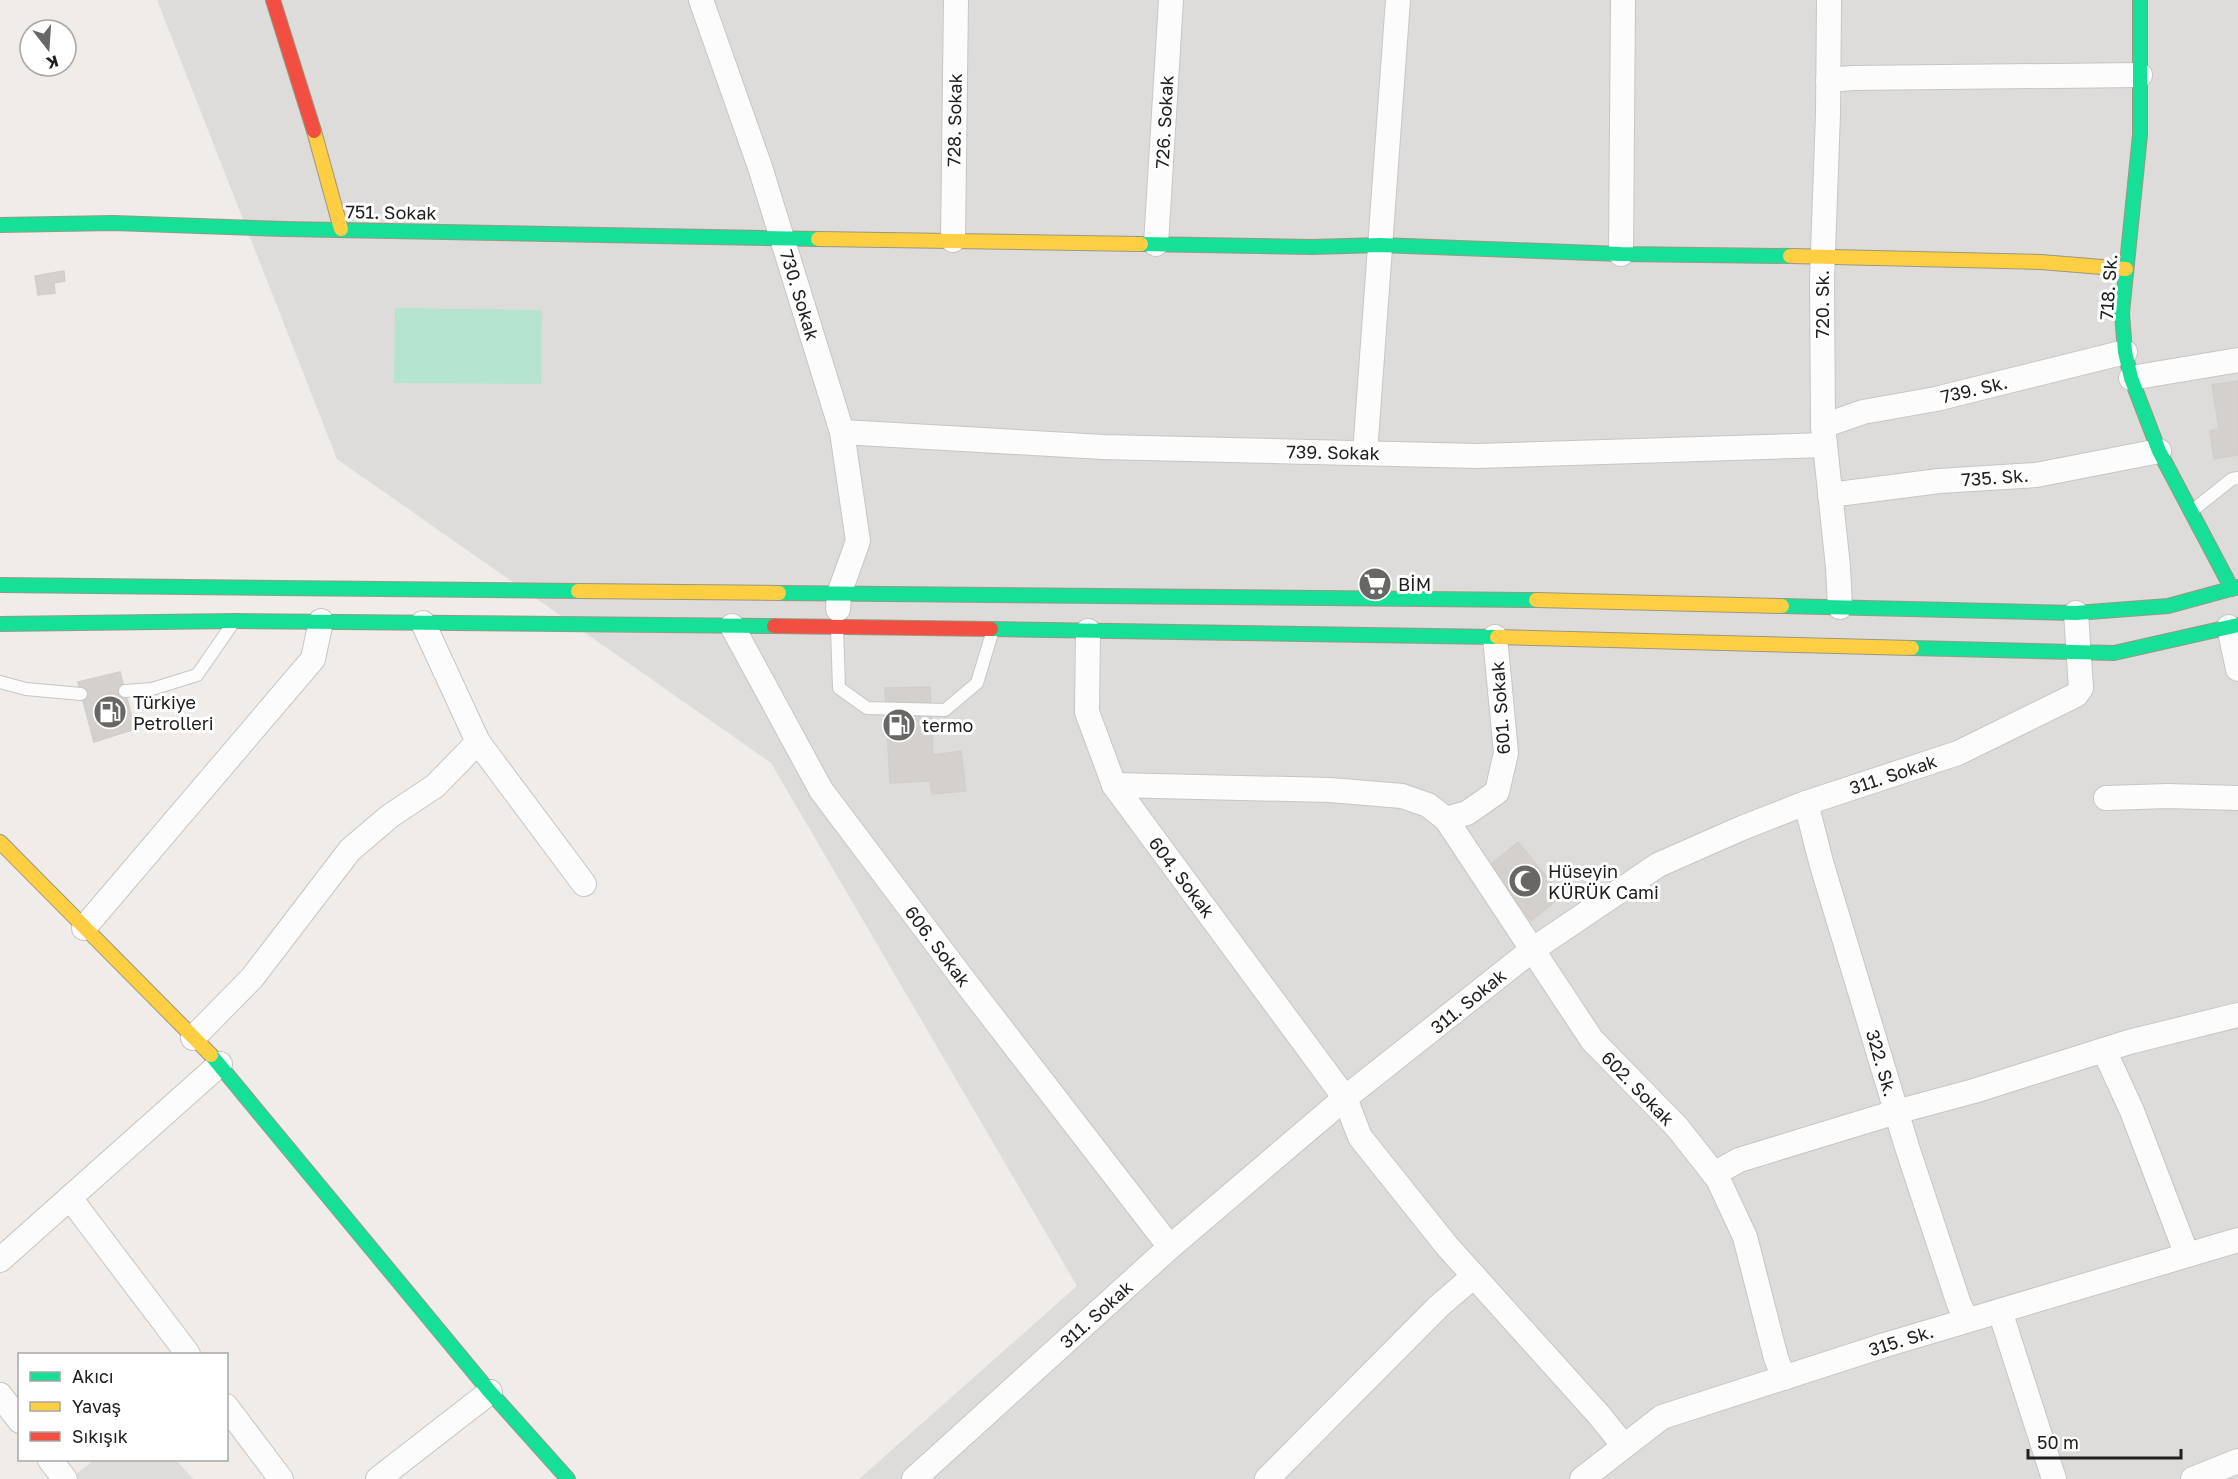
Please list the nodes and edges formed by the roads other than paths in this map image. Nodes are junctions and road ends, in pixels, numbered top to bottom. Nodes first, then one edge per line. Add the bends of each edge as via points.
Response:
1 (273, 0) edge
2 (701, 0) edge
3 (956, 0) edge
4 (1171, 0) edge
5 (1398, 0) edge
6 (1623, 0) edge
7 (1828, 0) edge
8 (2140, 0) edge
9 (2140, 75) junction
10 (1828, 80) junction
11 (0, 225) edge
12 (341, 229) junction
13 (782, 239) junction
14 (953, 240) junction
15 (1156, 244) junction
16 (1380, 245) junction
17 (1621, 254) junction
18 (1823, 256) junction
19 (2126, 269) junction
20 (2125, 352) junction
21 (2238, 360) edge
22 (2132, 378) junction
23 (842, 432) junction
24 (1824, 436) junction
25 (2159, 451) junction
26 (1365, 453) junction
27 (2238, 478) edge
28 (1830, 495) junction
29 (2191, 512) junction
30 (0, 585) edge
31 (2235, 588) edge
32 (839, 594) junction
33 (1007, 596) junction
34 (239, 604) junction
35 (1840, 607) junction
36 (2076, 613) junction
37 (321, 621) junction
38 (423, 623) junction
39 (0, 624) edge
40 (732, 626) junction
41 (837, 626) junction
42 (2234, 626) edge
43 (994, 629) junction
44 (1088, 631) junction
45 (1495, 637) junction
46 (2078, 651) junction
47 (2238, 669) edge
48 (0, 682) edge
49 (125, 691) dead end
50 (81, 694) dead end
51 (478, 742) junction
52 (1114, 785) junction
53 (2106, 798) dead end
54 (2238, 798) edge
55 (1806, 803) junction
56 (1446, 819) junction
57 (0, 842) edge
58 (584, 884) dead end
59 (84, 928) junction
60 (1532, 950) junction
61 (2238, 1015) edge
62 (193, 1038) junction
63 (2104, 1050) junction
64 (220, 1064) junction
65 (1345, 1098) junction
66 (1896, 1112) junction
67 (1714, 1174) junction
68 (70, 1197) junction
69 (2238, 1240) edge
70 (1170, 1247) junction
71 (2187, 1255) junction
72 (0, 1260) edge
73 (1474, 1276) junction
74 (2000, 1311) junction
75 (1967, 1320) junction
76 (187, 1353) edge
77 (1784, 1378) junction
78 (490, 1392) junction
79 (0, 1395) edge
80 (228, 1409) edge
81 (18, 1418) edge
82 (1624, 1446) junction
83 (51, 1461) edge
84 (2238, 1461) edge
85 (65, 1479) edge
86 (281, 1479) edge
87 (378, 1479) edge
88 (568, 1479) edge
89 (914, 1479) edge
90 (1267, 1479) edge
91 (1582, 1479) edge
92 (2054, 1479) edge
93 (2193, 1479) edge

1 - 12 main road
2 - 13 street, 730. Sokak
3 - 14 street, 728. Sokak
4 - 15 street, 726. Sokak
5 - 16 street
6 - 17 street
7 - 10 street, 720. Sk.
8 - 9 main road, 718. Sk.
9 - 10 street
9 - 19 main road, 718. Sk. via 2140,135
10 - 18 street, 720. Sk.
11 - 12 main road, 751. Sokak via 114,223
12 - 13 main road, 751. Sokak
13 - 14 main road, 751. Sokak
13 - 23 street, 730. Sokak
14 - 15 main road, 751. Sokak
15 - 16 main road, 751. Sokak
16 - 17 main road, 751. Sokak
16 - 26 street
17 - 18 main road, 751. Sokak
18 - 19 main road, 751. Sokak via 2040,262
18 - 24 street, 720. Sk.
19 - 20 main road, 718. Sk. via 2122,313
20 - 22 main road, 718. Sk.
20 - 24 street, 739. Sk. via 1936,399 1863,412
21 - 22 street
22 - 25 main road, 718. Sk.
23 - 26 street, 739. Sokak via 1103,447
23 - 32 street, 730. Sokak via 858,541
24 - 26 street, 739. Sokak via 1477,456
24 - 28 street, 720. Sk.
25 - 28 street, 735. Sk. via 2036,475
25 - 29 main road, 718. Sk.
27 - 29 lane
28 - 35 street, 720. Sk.
29 - 31 main road, 718. Sk.
30 - 34 main road
31 - 36 main road via 2168,606
32 - 33 main road
32 - 34 main road
32 - 41 street, 730. Sokak
33 - 35 main road
33 - 43 street
34 - 37 main road
34 - 39 main road
34 - 49 lane via 196,675 152,689
35 - 36 main road
36 - 46 street, 311. Sokak
37 - 38 main road
37 - 59 street via 313,659
38 - 40 main road
38 - 51 street
40 - 41 main road
40 - 70 street, 606. Sokak via 821,790
41 - 43 main road
41 - 43 lane via 839,688 867,708 934,710 945,710 977,683
42 - 46 main road via 2114,653
42 - 47 street
43 - 44 main road
44 - 45 main road
44 - 52 street, 604. Sokak via 1087,712
45 - 46 main road
45 - 56 street, 601. Sokak via 1506,753 1497,792 1467,813
46 - 55 street, 311. Sokak via 2081,688 2076,694 1958,753
48 - 50 lane via 26,689
51 - 58 street
51 - 62 street via 435,786 390,816 350,850 252,978
52 - 56 street via 1330,790 1402,796 1428,805
52 - 65 street, 604. Sokak
53 - 54 street
55 - 60 street, 311. Sokak via 1658,865
55 - 66 street, 322. Sk.
56 - 60 street, 602. Sokak
57 - 59 main road
59 - 62 main road
60 - 65 street, 311. Sokak
60 - 67 street, 602. Sokak via 1592,1040 1677,1127
61 - 63 street
62 - 64 main road
63 - 66 street
63 - 71 street via 2132,1111
64 - 68 street
64 - 78 main road
65 - 70 street, 311. Sokak
65 - 73 street, 604. Sokak via 1360,1137
66 - 67 street via 1739,1160
66 - 75 street, 322. Sk.
67 - 77 street, 602. Sokak via 1745,1237
68 - 72 street
68 - 76 street
69 - 71 street, 315. Sk.
70 - 89 street, 311. Sokak
71 - 74 street, 315. Sk.
73 - 82 street, 604. Sokak
73 - 90 street
74 - 75 street, 315. Sk.
74 - 92 street
75 - 77 street, 315. Sk.
77 - 82 street, 315. Sk. via 1662,1417
78 - 87 street
78 - 88 main road
79 - 81 street
80 - 86 street
82 - 91 street, 315. Sk.
83 - 85 street
84 - 93 street

